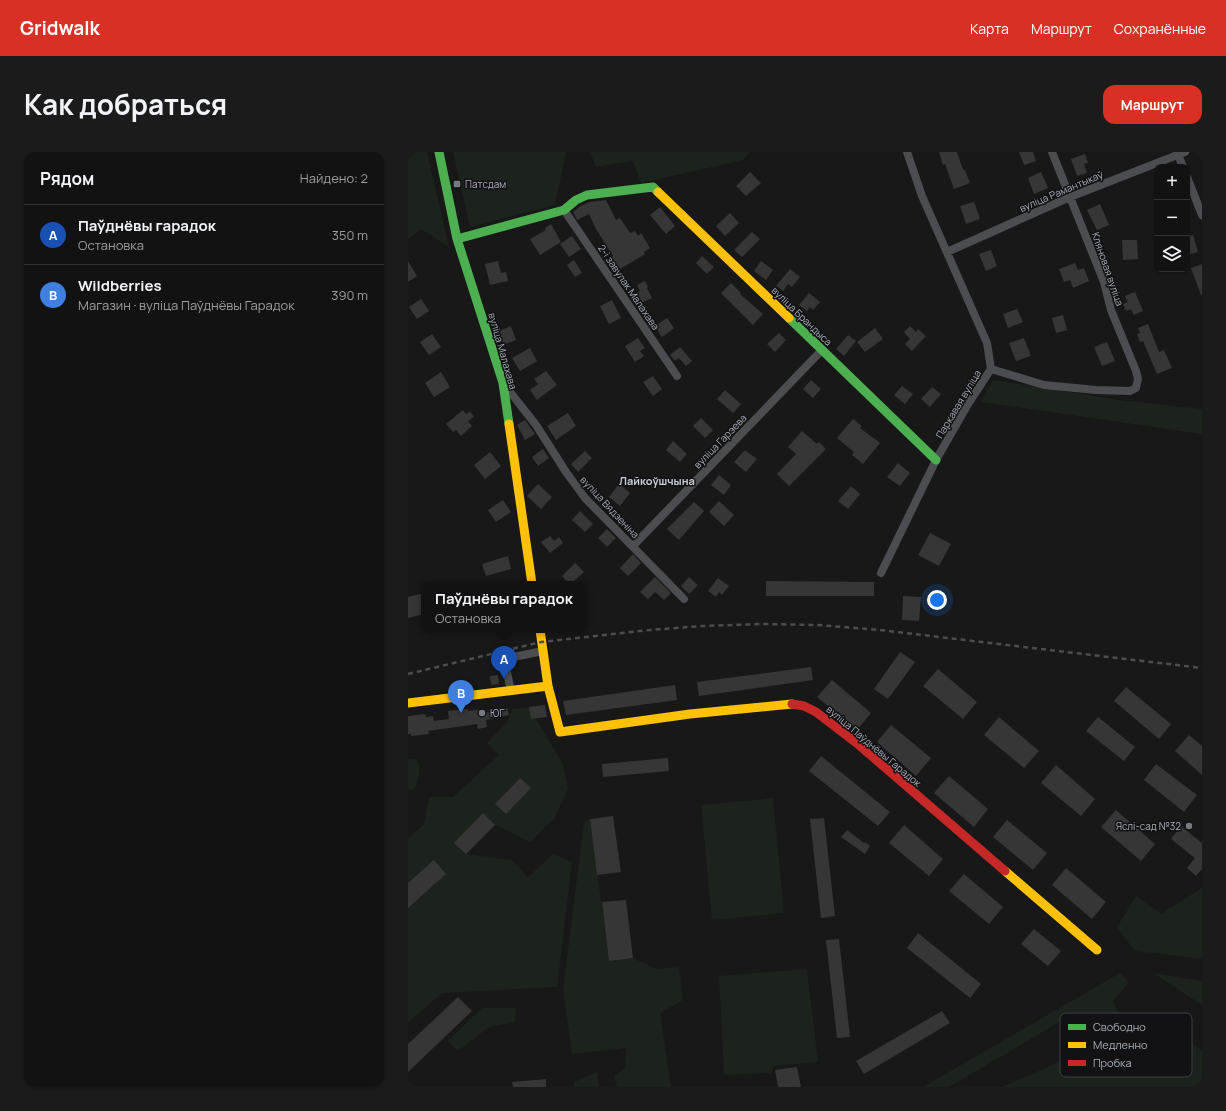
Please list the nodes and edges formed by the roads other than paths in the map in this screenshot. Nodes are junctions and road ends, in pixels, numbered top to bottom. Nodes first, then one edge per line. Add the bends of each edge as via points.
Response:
1 (440, 152) edge
2 (907, 152) edge
3 (1052, 152) edge
4 (1180, 153) edge
5 (1182, 164) edge
6 (1190, 184) edge
7 (1070, 197) junction
8 (564, 210) junction
9 (1202, 214) edge
10 (457, 240) junction
11 (947, 252) junction
12 (822, 350) junction
13 (991, 369) junction
14 (677, 376) dead end
15 (503, 383) junction
16 (936, 460) junction
17 (633, 546) junction
18 (881, 573) dead end
19 (532, 581) edge
20 (684, 598) dead end
21 (540, 633) edge
22 (542, 646) junction
23 (548, 686) junction
24 (511, 690) junction
25 (408, 703) edge
26 (1096, 950) dead end

1 - 10 street, вуліца Малахава
2 - 11 street, Паркавая вуліца via 922,196
3 - 7 street, Кляновая вуліца
4 - 5 street
4 - 7 street, вуліца Рамантыкаў
6 - 9 street
7 - 11 street, вуліца Рамантыкаў
7 - 13 street, Кляновая вуліца via 1136,371 1136,388 1130,391 1096,390 1044,385
8 - 10 street
8 - 12 street, вуліца Брандыса via 576,200 587,196 653,187
8 - 14 street, 2-і завулак Малахава
10 - 15 street, вуліца Малахава
11 - 13 street, Паркавая вуліца via 987,343
12 - 16 street, вуліца Брандыса
12 - 17 street, вуліца Гарэева
13 - 16 street, Паркавая вуліца
15 - 17 street, вуліца Вядзеніна via 536,425 585,498
15 - 19 street, вуліца Малахава
16 - 18 street, Паркавая вуліца
17 - 20 street, вуліца Вядзеніна
21 - 22 street
22 - 23 street, вуліца Паўднёвы Гарадок
22 - 24 street via 504,659
23 - 24 street
23 - 26 street, вуліца Паўднёвы Гарадок via 560,732 690,714 791,704 804,706 816,712 858,745
24 - 25 street

